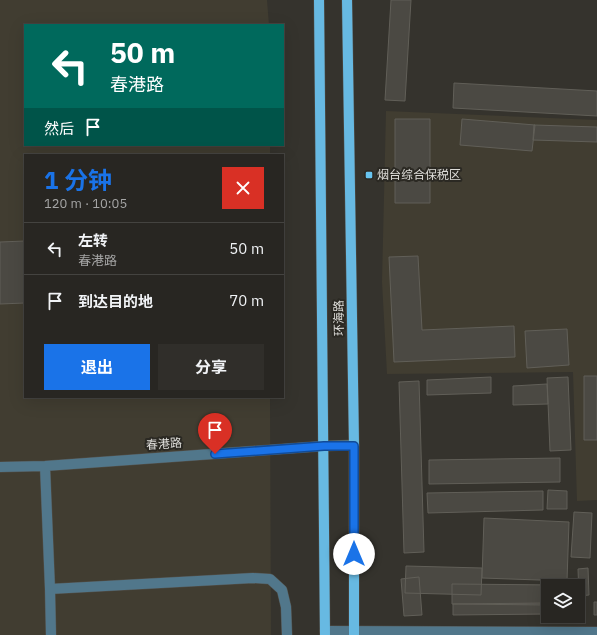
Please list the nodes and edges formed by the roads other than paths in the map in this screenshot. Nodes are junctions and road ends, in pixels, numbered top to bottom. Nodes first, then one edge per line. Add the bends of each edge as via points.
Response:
1 (319, 0) edge
2 (347, 0) edge
3 (324, 446) junction
4 (354, 446) junction
5 (45, 466) junction
6 (0, 468) edge
7 (50, 589) junction
8 (597, 632) edge
9 (325, 633) edge
10 (354, 633) edge
11 (51, 635) edge
12 (287, 635) edge

1 - 3 main road, 环海路
2 - 4 main road, 环海路
3 - 4 street, 春港路
3 - 5 street, 春港路
3 - 9 main road, 环海路
4 - 10 main road, 环海路
5 - 6 street, 春港路
5 - 7 street
7 - 11 street
7 - 12 street via 270,579 282,590
8 - 10 street
9 - 10 street

